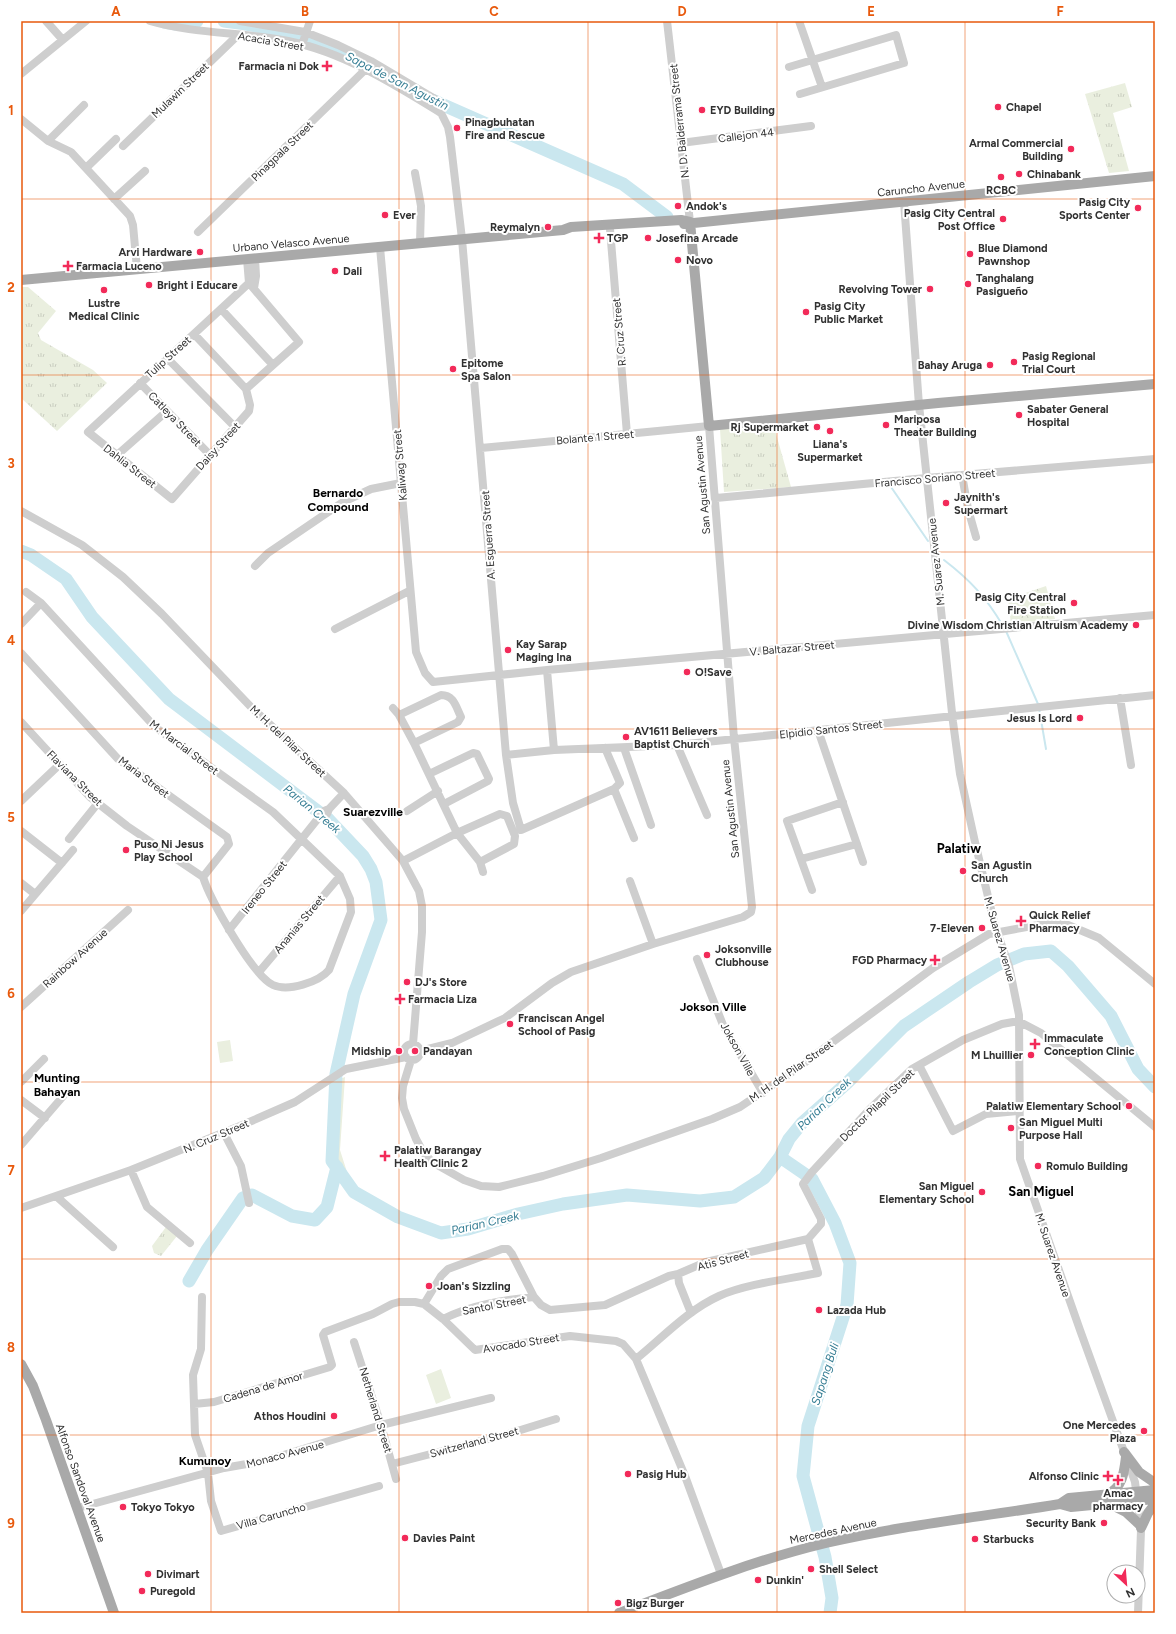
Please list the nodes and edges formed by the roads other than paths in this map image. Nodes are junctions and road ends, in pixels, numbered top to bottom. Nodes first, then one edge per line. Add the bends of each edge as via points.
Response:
1 (46, 21) edge
2 (86, 21) edge
3 (150, 21) edge
4 (240, 21) edge
5 (310, 21) edge
6 (667, 21) edge
7 (799, 21) edge
8 (238, 35) junction
9 (303, 38) junction
10 (62, 39) junction
11 (812, 60) junction
12 (790, 67) dead end
13 (366, 69) junction
14 (21, 74) edge
15 (822, 87) junction
16 (800, 94) dead end
17 (84, 105) dead end
18 (445, 105) dead end
19 (21, 119) edge
20 (811, 126) dead end
21 (116, 139) dead end
22 (48, 142) junction
23 (681, 143) junction
24 (123, 146) dead end
25 (86, 168) junction
26 (145, 171) dead end
27 (416, 173) dead end
28 (1155, 176) edge
29 (114, 199) junction
30 (904, 202) junction
31 (690, 222) junction
32 (610, 229) junction
33 (563, 230) junction
34 (198, 232) dead end
35 (462, 239) junction
36 (420, 243) junction
37 (380, 246) junction
38 (251, 259) junction
39 (137, 269) junction
40 (21, 280) edge
41 (251, 286) junction
42 (221, 309) junction
43 (194, 334) junction
44 (167, 358) junction
45 (273, 365) junction
46 (140, 383) junction
47 (1155, 384) edge
48 (246, 389) junction
49 (919, 405) junction
50 (167, 411) junction
51 (709, 426) junction
52 (234, 427) junction
53 (88, 432) joint
54 (628, 434) junction
55 (481, 448) junction
56 (210, 455) junction
57 (116, 456) junction
58 (1155, 460) edge
59 (962, 475) junction
60 (926, 478) junction
61 (401, 483) junction
62 (716, 498) junction
63 (172, 499) joint
64 (21, 511) edge
65 (976, 537) dead end
66 (255, 566) dead end
67 (409, 591) junction
68 (26, 592) dead end
69 (41, 603) junction
70 (1155, 615) edge
71 (21, 624) edge
72 (334, 630) dead end
73 (944, 633) junction
74 (21, 653) edge
75 (728, 653) junction
76 (547, 670) junction
77 (499, 674) junction
78 (430, 681) joint
79 (1155, 695) edge
80 (1120, 698) junction
81 (393, 708) dead end
82 (399, 715) junction
83 (952, 717) junction
84 (21, 722) edge
85 (818, 730) junction
86 (734, 738) junction
87 (414, 743) junction
88 (677, 745) junction
89 (605, 748) junction
90 (624, 748) junction
91 (554, 750) junction
92 (506, 755) junction
93 (60, 764) junction
94 (1131, 765) dead end
95 (430, 774) junction
96 (614, 789) junction
97 (438, 791) junction
98 (344, 793) junction
99 (21, 801) edge
100 (843, 802) junction
101 (98, 803) junction
102 (444, 804) junction
103 (407, 811) dead end
104 (706, 815) dead end
105 (651, 825) dead end
106 (21, 831) edge
107 (457, 833) junction
108 (634, 838) dead end
109 (69, 839) dead end
110 (302, 840) junction
111 (857, 844) junction
112 (73, 850) dead end
113 (801, 859) junction
114 (403, 861) junction
115 (480, 862) junction
116 (863, 862) dead end
117 (62, 863) junction
118 (483, 872) dead end
119 (340, 876) junction
120 (203, 877) junction
121 (630, 882) dead end
122 (21, 883) edge
123 (812, 890) dead end
124 (35, 894) junction
125 (128, 910) dead end
126 (21, 911) edge
127 (229, 930) junction
128 (997, 931) junction
129 (653, 944) junction
130 (697, 960) dead end
131 (259, 972) junction
132 (1155, 984) edge
133 (21, 1007) edge
134 (1020, 1022) junction
135 (413, 1044) junction
136 (420, 1051) junction
137 (44, 1059) dead end
138 (408, 1059) junction
139 (919, 1065) junction
140 (21, 1082) edge
141 (763, 1093) junction
142 (65, 1094) dead end
143 (21, 1100) edge
144 (1019, 1111) junction
145 (45, 1118) junction
146 (1155, 1127) edge
147 (224, 1133) junction
148 (21, 1145) edge
149 (131, 1170) junction
150 (56, 1196) junction
151 (249, 1199) dead end
152 (21, 1208) edge
153 (808, 1239) junction
154 (190, 1243) dead end
155 (113, 1247) dead end
156 (678, 1274) junction
157 (534, 1297) junction
158 (202, 1298) dead end
159 (424, 1304) junction
160 (691, 1314) junction
161 (443, 1319) junction
162 (354, 1342) dead end
163 (636, 1359) junction
164 (21, 1364) edge
165 (491, 1398) dead end
166 (194, 1404) junction
167 (556, 1419) dead end
168 (382, 1425) junction
169 (1125, 1455) junction
170 (392, 1464) junction
171 (208, 1473) junction
172 (396, 1479) dead end
173 (1155, 1483) edge
174 (379, 1486) dead end
175 (1155, 1490) edge
176 (1137, 1496) junction
177 (1109, 1499) junction
178 (1155, 1499) edge
179 (1155, 1504) edge
180 (78, 1508) junction
181 (1140, 1526) junction
182 (720, 1574) junction
183 (114, 1613) edge
184 (619, 1613) edge
185 (1138, 1613) edge

1 - 10 street
2 - 10 street
3 - 8 street, Acacia Street via 170,27
4 - 9 street
5 - 9 street
6 - 23 street, N. D. Balderrama Street
7 - 11 street
8 - 9 street, Acacia Street
8 - 24 street, Mulawin Street
9 - 13 street, Acacia Street
9 - 18 street via 371,61
10 - 14 street
11 - 12 street
11 - 15 street
11 - 15 street via 896,35 904,62
13 - 34 street, Pinagpala Street
13 - 35 street, Acacia Street via 441,113 444,118 450,137
15 - 16 street
17 - 22 street
19 - 22 street
20 - 23 street, Callejon 44
21 - 25 street
22 - 25 street via 71,152
23 - 31 street, N. D. Balderrama Street
25 - 29 street
26 - 29 street
27 - 36 street via 421,206
28 - 30 main road, Caruncho Avenue
29 - 39 street via 130,216 133,225
30 - 31 main road, Caruncho Avenue
30 - 49 street, M. Suarez Avenue
31 - 32 main road, Urbano Velasco Avenue
31 - 33 main road, Urbano Velasco Avenue via 673,220 571,227
31 - 51 main road, San Agustin Avenue
32 - 33 main road, Urbano Velasco Avenue
32 - 54 street, R. Cruz Street
33 - 35 main road, Urbano Velasco Avenue
35 - 36 main road, Urbano Velasco Avenue
35 - 55 street, A. Esguerra Street
36 - 37 main road, Urbano Velasco Avenue
37 - 38 main road, Urbano Velasco Avenue
37 - 61 street, Kaliwag Street
38 - 39 main road, Urbano Velasco Avenue
38 - 41 street via 256,276
39 - 40 main road, Urbano Velasco Avenue
41 - 42 street, Tulip Street
41 - 45 street via 299,342
42 - 43 street, Tulip Street
42 - 45 street
43 - 44 street, Tulip Street
43 - 48 street
44 - 46 street, Tulip Street
44 - 52 street
45 - 48 street
46 - 50 street, Catleya Street
46 - 53 street, Tulip Street
47 - 49 main road
48 - 52 street, Daisy Street via 249,411
49 - 51 main road
49 - 60 street, M. Suarez Avenue
50 - 56 street, Catleya Street
50 - 57 street
51 - 54 street, Bolante 1 Street
51 - 62 street, San Agustin Avenue
52 - 56 street, Daisy Street
53 - 57 street, Dahlia Street
54 - 55 street, Bolante 1 Street
55 - 77 street, A. Esguerra Street
56 - 63 street, Daisy Street
57 - 63 street, Dahlia Street
58 - 59 street, Francisco Soriano Street
59 - 60 street, Francisco Soriano Street
59 - 65 street
60 - 62 street, Francisco Soriano Street
60 - 73 street, M. Suarez Avenue
61 - 66 street via 371,488 333,507 268,553
61 - 67 street, Kaliwag Street
62 - 75 street, San Agustin Avenue
64 - 98 street, M. H. del Pilar Street via 82,545 123,576 251,707
67 - 72 street
67 - 78 street, Kaliwag Street via 416,652
68 - 69 street, M. Marcial Street
69 - 71 street
69 - 110 street, M. Marcial Street via 155,727 274,812
70 - 73 street, V. Baltazar Street
73 - 75 street, V. Baltazar Street
73 - 83 street, M. Suarez Avenue
74 - 120 street, Maria Street via 118,759 227,837 229,844
75 - 76 street, V. Baltazar Street
75 - 86 street, San Agustin Avenue
76 - 77 street, V. Baltazar Street
76 - 91 street
77 - 78 street, V. Baltazar Street
77 - 92 street, A. Esguerra Street
79 - 80 street, Elpidio Santos Street
80 - 83 street, Elpidio Santos Street
80 - 94 street
81 - 82 street
82 - 87 street
82 - 87 street via 441,695 452,698 460,717 458,722
83 - 85 street, Elpidio Santos Street
83 - 128 street, M. Suarez Avenue via 974,842
84 - 93 street, Flaviana Street
85 - 86 street, Elpidio Santos Street
85 - 100 street
86 - 88 street, Elpidio Santos Street
86 - 129 street, San Agustin Avenue via 751,912 743,917
87 - 95 street
88 - 90 street, Elpidio Santos Street
88 - 104 street
89 - 90 street, Elpidio Santos Street
89 - 91 street, Elpidio Santos Street
89 - 96 street via 620,783
90 - 105 street
91 - 92 street, Elpidio Santos Street
92 - 96 street, A. Esguerra Street via 513,803 521,830
93 - 99 street
93 - 101 street, Flaviana Street
95 - 97 street
95 - 102 street via 473,753 477,754 489,779
96 - 108 street
97 - 102 street
97 - 103 street
98 - 110 street, Ireneo Street
98 - 114 street, M. H. del Pilar Street
100 - 111 street
100 - 113 street via 787,821
101 - 109 street
101 - 120 street, Flaviana Street via 127,826
102 - 107 street
106 - 117 street
107 - 114 street
107 - 115 street
107 - 115 street via 500,814 507,816 515,836 514,844
110 - 119 street, M. Marcial Street
110 - 127 street, Ireneo Street
111 - 113 street
111 - 116 street
112 - 117 street
113 - 123 street
114 - 135 street, M. H. del Pilar Street via 418,891 422,906
115 - 118 street
117 - 124 street
119 - 131 street, Ananias Street
119 - 131 street via 350,899 351,912 325,975 313,982 285,986 273,985
120 - 127 street via 207,890
121 - 129 street
122 - 124 street
124 - 126 street
125 - 133 street, Rainbow Avenue
127 - 131 street
128 - 132 street, M. H. del Pilar Street via 1049,923 1068,925 1099,938
128 - 134 street, M. Suarez Avenue via 1009,966
128 - 141 street, M. H. del Pilar Street via 953,954 928,971
129 - 136 street, San Agustin Avenue via 571,972 505,1018 452,1043
130 - 141 street, Jokson Ville via 723,1024
134 - 139 street, Doctor Pilapil Street via 1002,1024 976,1034
134 - 144 street, M. Suarez Avenue
134 - 146 street via 1041,1033
135 - 136 street via 418,1046
135 - 138 street via 405,1047 403,1052
136 - 138 street via 418,1057
137 - 140 street
138 - 141 street, M. H. del Pilar Street via 402,1092 404,1109 416,1139 432,1162 464,1180 481,1186 499,1187 601,1158 712,1119 740,1107
138 - 147 street, N. Cruz Street via 342,1071 296,1102
139 - 144 street via 954,1131 986,1114
139 - 153 street, Doctor Pilapil Street via 870,1109 803,1184 821,1219 821,1224
142 - 145 street
143 - 145 street
144 - 169 street, M. Suarez Avenue via 1020,1159
145 - 148 street
147 - 149 street, N. Cruz Street
147 - 151 street via 241,1166
149 - 150 street, N. Cruz Street
149 - 154 street via 146,1207
150 - 152 street, N. Cruz Street
150 - 155 street
153 - 156 street, Atis Street via 706,1262
153 - 160 street via 818,1274 719,1296
156 - 157 street, Santol Street via 605,1305 550,1310
156 - 160 street
157 - 159 street via 513,1255 502,1249 448,1269
157 - 161 street, Santol Street via 460,1310
158 - 166 street via 201,1349 193,1375
159 - 161 street, Avocado Street
159 - 166 street, Cadena de Amor via 392,1304 324,1333 332,1365 214,1402
160 - 163 street
161 - 163 street, Avocado Street via 475,1350 580,1336 602,1338 623,1344
162 - 168 street, Netherland Street
163 - 182 street, Avocado Street via 685,1476
164 - 180 main road, Alfonso Sandoval Avenue via 33,1386
165 - 168 street, Monaco Avenue
166 - 171 street via 195,1435
167 - 170 street, Switzerland Street
168 - 170 street, Netherland Street
168 - 171 street, Monaco Avenue via 264,1461
169 - 173 main road via 1139,1472
169 - 176 street, M. Suarez Avenue via 1135,1482
169 - 177 main road via 1121,1483
170 - 172 street, Netherland Street
171 - 174 street, Villa Caruncho via 211,1500 221,1531
171 - 180 street, Monaco Avenue
175 - 176 main road, Mercedes Avenue
176 - 177 main road, Mercedes Avenue
176 - 178 main road, Mercedes Avenue
176 - 181 street, M. Suarez Avenue
177 - 181 main road
177 - 182 main road, Mercedes Avenue via 1071,1507 1060,1504 869,1534 816,1546
179 - 181 main road
180 - 183 main road, Alfonso Sandoval Avenue
181 - 185 street, M. Suarez Avenue
182 - 184 main road, Mercedes Avenue

